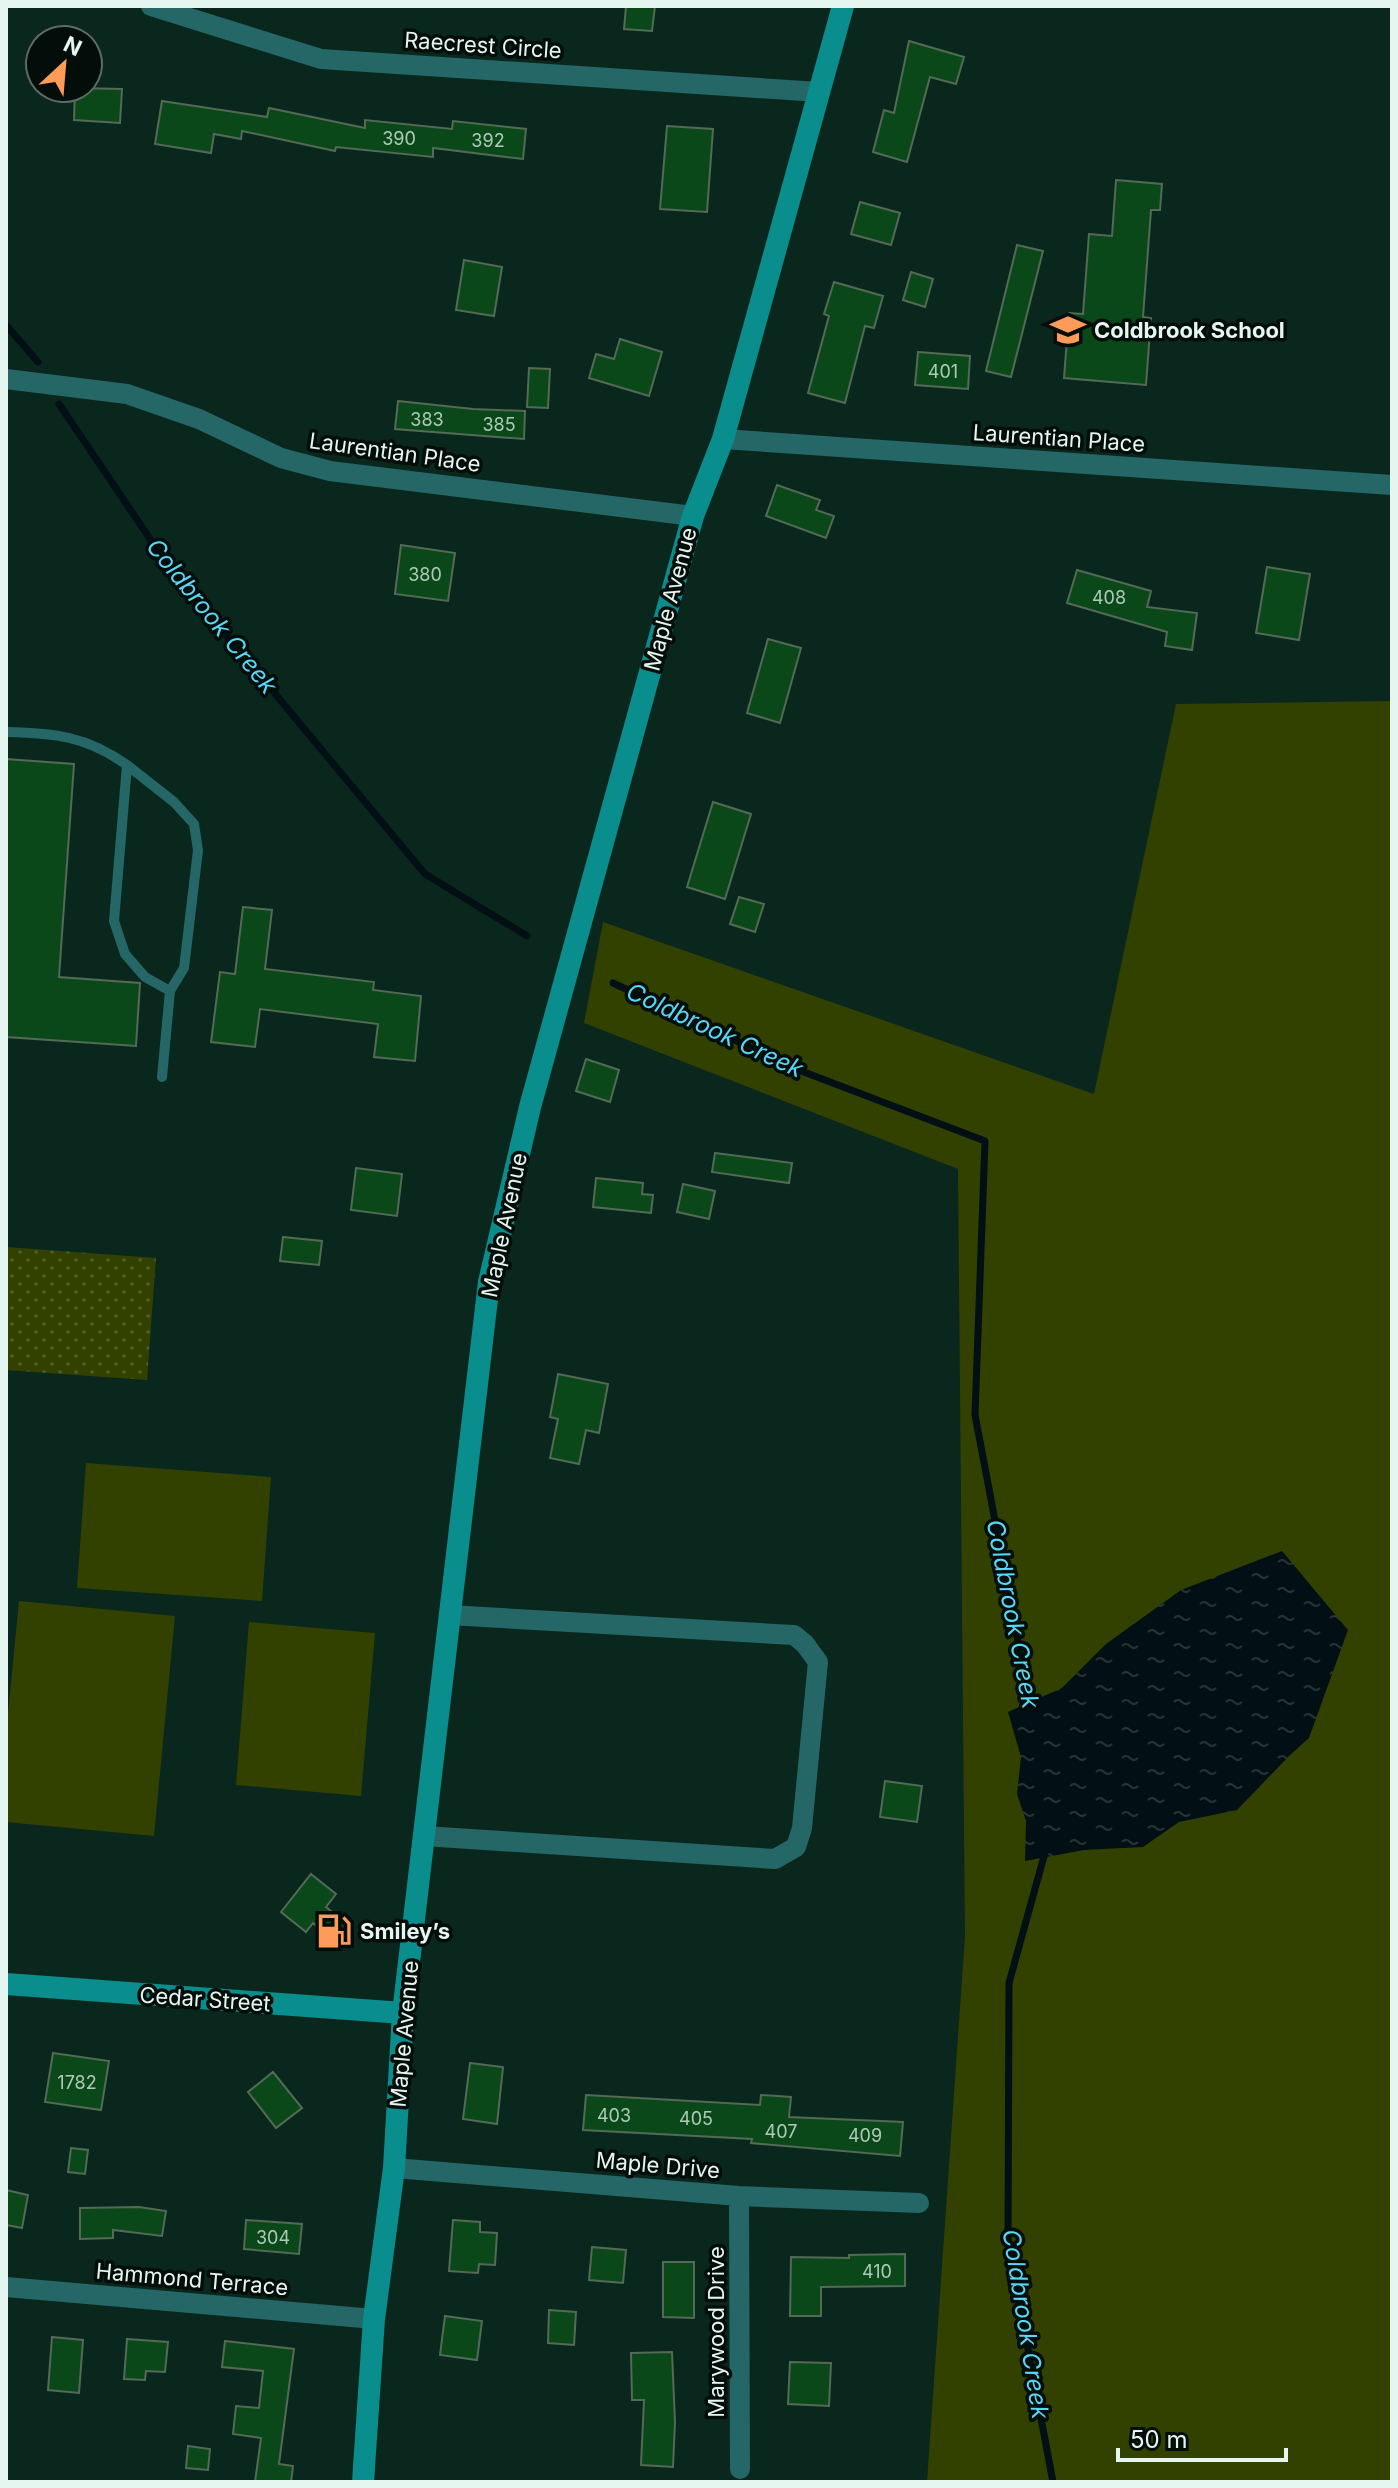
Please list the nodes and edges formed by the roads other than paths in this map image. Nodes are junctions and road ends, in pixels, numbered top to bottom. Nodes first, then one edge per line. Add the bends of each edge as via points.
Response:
1 (151, 6) edge
2 (843, 6) edge
3 (819, 92) junction
4 (6, 379) edge
5 (723, 439) junction
6 (1392, 485) edge
7 (693, 516) junction
8 (6, 732) edge
9 (127, 765) junction
10 (170, 991) junction
11 (162, 1077) dead end
12 (449, 1615) junction
13 (424, 1836) junction
14 (6, 1984) edge
15 (403, 2013) junction
16 (394, 2168) junction
17 (739, 2196) junction
18 (919, 2203) dead end
19 (6, 2287) edge
20 (374, 2319) junction
21 (740, 2469) dead end
22 (363, 2482) edge

1 - 3 street, Raecrest Circle via 321,59
2 - 3 main road, Maple Avenue
3 - 5 main road, Maple Avenue
4 - 7 street, Laurentian Place via 127,394 199,419 281,458 330,471
5 - 6 street, Laurentian Place
5 - 7 main road, Maple Avenue
7 - 12 main road, Maple Avenue via 530,1107 489,1282
8 - 9 lane via 77,738
9 - 10 lane via 114,921 125,954 145,977
9 - 10 lane via 194,824 198,850 184,968
10 - 11 lane
12 - 13 main road, Maple Avenue
12 - 13 street via 794,1635 818,1662 802,1828 796,1847 775,1859
13 - 15 main road, Maple Avenue
14 - 15 main road, Cedar Street
15 - 16 main road, Maple Avenue
16 - 17 street, Maple Drive
16 - 20 main road, Maple Avenue
17 - 18 street, Maple Drive
17 - 21 street, Marywood Drive
19 - 20 street, Hammond Terrace
20 - 22 main road, Maple Avenue

